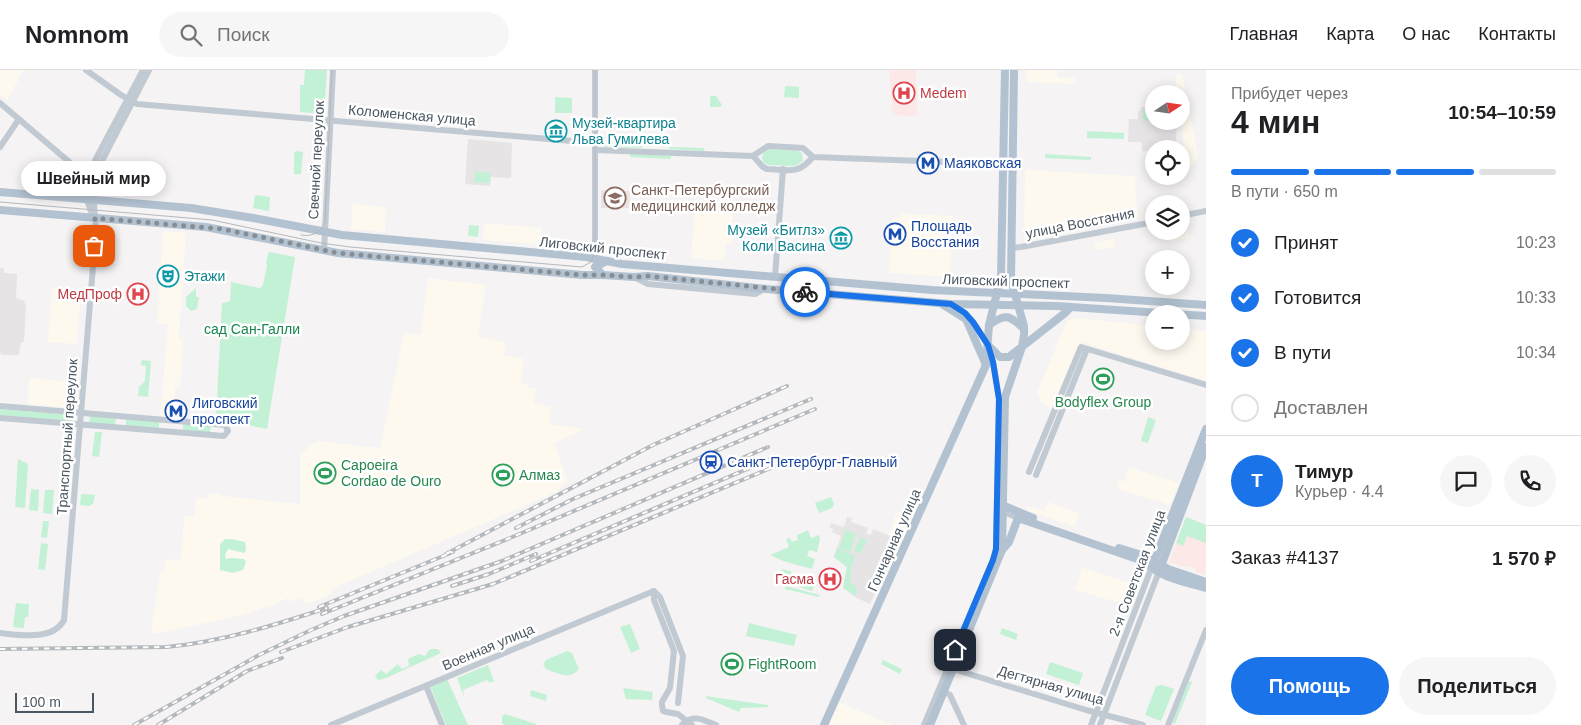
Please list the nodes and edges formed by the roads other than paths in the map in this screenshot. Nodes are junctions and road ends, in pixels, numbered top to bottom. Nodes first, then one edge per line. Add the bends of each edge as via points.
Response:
1 (86, 70) edge
2 (143, 70) edge
3 (149, 70) edge
4 (333, 70) edge
5 (595, 70) edge
6 (1004, 70) edge
7 (1014, 70) edge
8 (130, 100) junction
9 (0, 103) edge
10 (19, 119) junction
11 (331, 120) junction
12 (595, 146) junction
13 (0, 147) edge
14 (757, 157) junction
15 (811, 157) junction
16 (1003, 164) junction
17 (783, 169) junction
18 (89, 179) junction
19 (0, 192) edge
20 (90, 199) junction
21 (0, 210) edge
22 (1206, 211) edge
23 (1190, 214) edge
24 (95, 218) junction
25 (1145, 224) edge
26 (325, 233) junction
27 (1012, 248) junction
28 (324, 251) junction
29 (597, 269) junction
30 (775, 277) junction
31 (862, 284) junction
32 (997, 292) junction
33 (1013, 293) junction
34 (861, 297) junction
35 (941, 304) junction
36 (951, 304) junction
37 (1017, 304) junction
38 (994, 305) junction
39 (1206, 305) edge
40 (1071, 306) junction
41 (1204, 316) edge
42 (989, 325) junction
43 (1024, 329) junction
44 (988, 345) junction
45 (1022, 347) junction
46 (1084, 348) junction
47 (986, 365) junction
48 (1206, 385) edge
49 (0, 406) edge
50 (81, 413) junction
51 (120, 416) junction
52 (0, 418) edge
53 (165, 420) junction
54 (80, 425) junction
55 (119, 428) junction
56 (1206, 429) edge
57 (164, 431) junction
58 (1206, 447) edge
59 (1029, 472) dead end
60 (1036, 476) dead end
61 (1001, 507) junction
62 (1018, 518) junction
63 (1002, 550) junction
64 (1156, 567) junction
65 (1206, 582) edge
66 (1206, 588) edge
67 (654, 591) junction
68 (1206, 630) edge
69 (0, 633) edge
70 (953, 668) junction
71 (426, 686) junction
72 (942, 690) junction
73 (678, 708) junction
74 (1096, 712) junction
75 (1104, 714) junction
76 (687, 723) edge
77 (332, 725) edge
78 (442, 725) edge
79 (716, 725) edge
80 (824, 725) edge
81 (924, 725) edge
82 (930, 725) edge
83 (964, 725) edge
84 (1091, 725) edge
85 (1100, 725) edge
86 (1143, 725) edge
87 (1168, 725) edge

1 - 8 street, Коломенская улица
2 - 8 street
3 - 8 street
4 - 11 street, Свечной переулок
5 - 12 street
6 - 16 main road
7 - 27 main road
8 - 11 street, Коломенская улица via 137,104
8 - 18 street via 95,158
9 - 10 street
10 - 13 street
10 - 18 street
11 - 12 street, Коломенская улица
11 - 26 street, Свечной переулок
12 - 14 street, Коломенская улица
12 - 29 street
14 - 15 street via 768,146 803,148
14 - 17 street via 767,169
15 - 16 street
15 - 17 street via 802,168
16 - 32 main road via 1001,277
17 - 30 street
18 - 20 street, Транспортный переулок
19 - 20 main road, Лиговский проспект
20 - 24 street, Транспортный переулок
20 - 26 main road, Лиговский проспект via 222,212
21 - 24 main road, Лиговский проспект
22 - 23 street
24 - 28 main road, Лиговский проспект via 222,229
24 - 50 street, Транспортный переулок
25 - 27 street, улица Восстания
26 - 28 street, Свечной переулок
26 - 29 main road, Лиговский проспект
27 - 33 main road
28 - 29 main road, Лиговский проспект via 578,275
29 - 30 main road, Лиговский проспект via 607,262
29 - 34 main road, Лиговский проспект via 634,277
30 - 31 main road, Лиговский проспект
31 - 32 main road, Лиговский проспект
31 - 34 main road
32 - 33 main road, Лиговский проспект
32 - 38 main road
33 - 37 main road
33 - 38 main road
33 - 39 main road, Лиговский проспект
34 - 35 main road, Лиговский проспект
35 - 36 main road, Лиговский проспект
35 - 47 main road via 966,319
36 - 38 main road, Лиговский проспект
36 - 44 street via 969,317
37 - 38 main road, Лиговский проспект
37 - 40 main road, Лиговский проспект
37 - 43 main road
38 - 42 main road
40 - 41 main road, Лиговский проспект
40 - 45 main road
42 - 43 main road via 1005,316
42 - 44 main road
43 - 45 main road
44 - 45 main road via 1002,358 1012,356
44 - 47 main road
44 - 61 street via 999,399
45 - 61 main road via 1005,398
46 - 48 street
46 - 59 street
46 - 60 street
47 - 80 main road, Гончарная улица
49 - 50 street
50 - 51 street
50 - 54 street, Транспортный переулок
51 - 53 street
51 - 55 street
52 - 54 street
53 - 57 street
53 - 57 street via 225,425 228,431 224,436
54 - 55 street
54 - 69 street, Транспортный переулок via 65,616 58,628 44,634
55 - 57 street
56 - 64 main road, 2-я Советская улица
58 - 64 main road, 2-я Советская улица
61 - 62 street
61 - 63 main road
61 - 64 main road via 1148,557
61 - 72 street via 994,557
62 - 63 main road via 1009,542
62 - 64 main road
63 - 70 main road
64 - 65 main road
64 - 66 main road
64 - 74 street, 2-я Советская улица
64 - 75 street, 2-я Советская улица
67 - 71 street, Военная улица
67 - 73 street via 660,596 683,656
67 - 73 street via 654,600 674,651 670,688 662,703 663,710
68 - 87 street
70 - 72 main road
70 - 74 street, Дегтярная улица
71 - 77 street, Военная улица
71 - 78 street
72 - 81 street
72 - 82 main road
72 - 83 street via 950,695
73 - 76 street
74 - 75 street, Дегтярная улица
74 - 84 street, 2-я Советская улица
75 - 85 street, 2-я Советская улица
75 - 86 street, Дегтярная улица
76 - 79 street via 698,718

